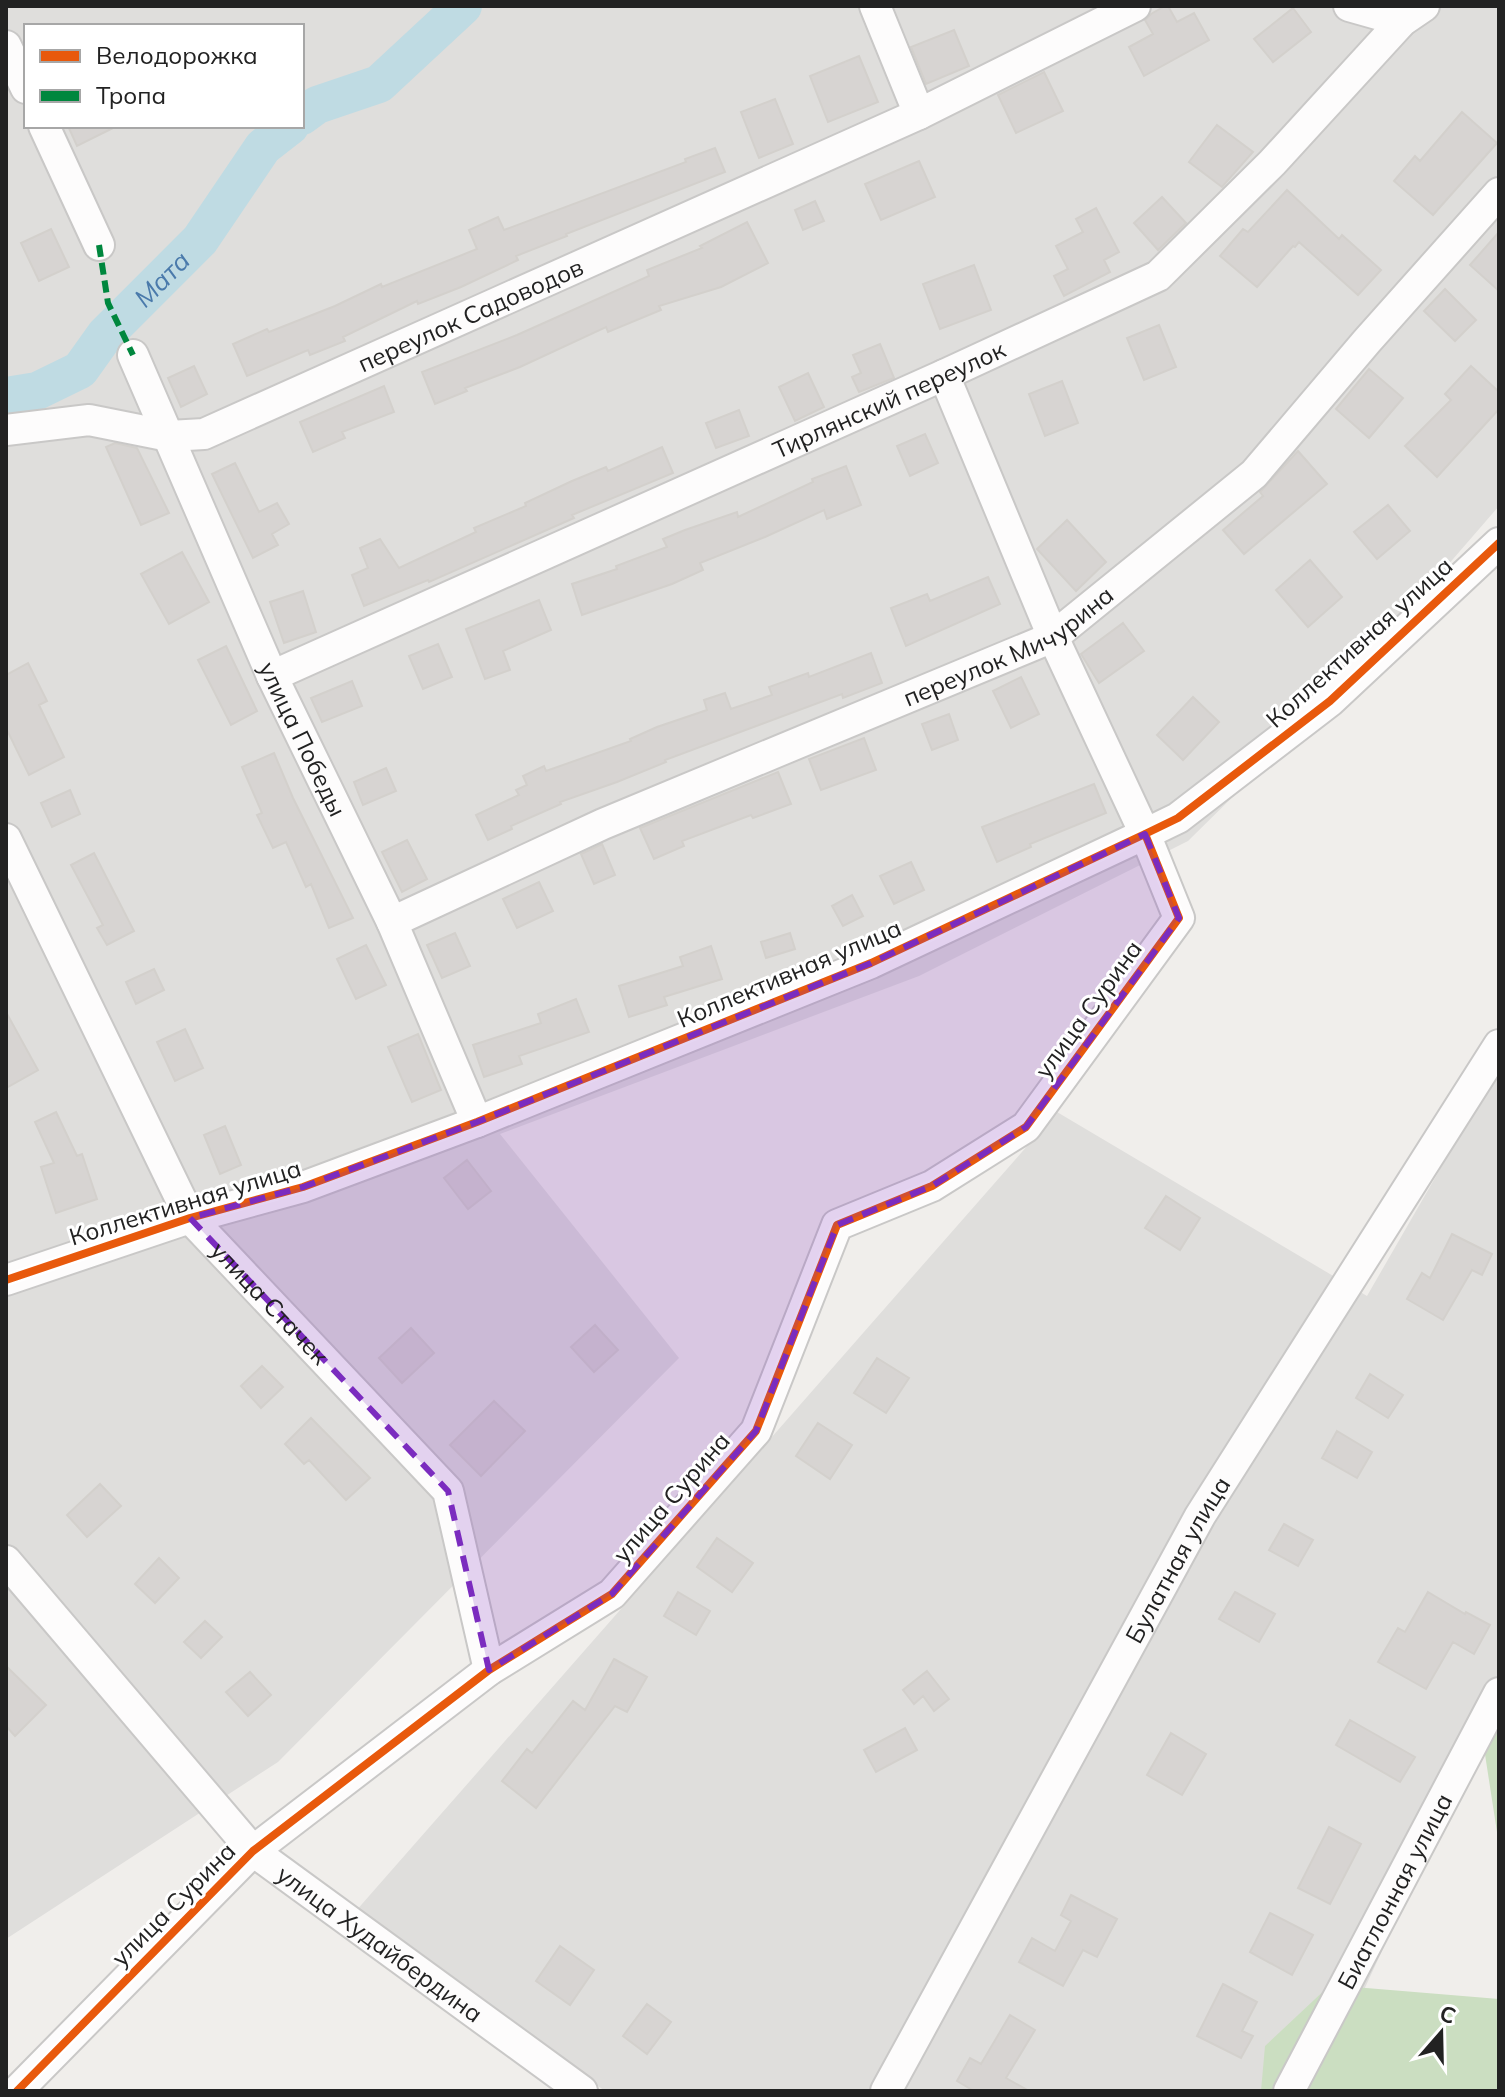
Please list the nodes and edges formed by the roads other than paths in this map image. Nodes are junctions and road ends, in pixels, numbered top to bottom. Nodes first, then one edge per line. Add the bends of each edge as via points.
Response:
1 (875, 6) edge
2 (1135, 6) edge
3 (1349, 6) edge
4 (1413, 14) edge
5 (6, 46) edge
6 (24, 84) edge
7 (919, 114) junction
8 (45, 128) edge
9 (1499, 193) edge
10 (99, 245) dead end
11 (133, 355) dead end
12 (944, 375) junction
13 (6, 430) edge
14 (169, 436) junction
15 (1499, 543) edge
16 (1053, 637) junction
17 (272, 676) junction
18 (1145, 834) junction
19 (6, 839) edge
20 (392, 922) junction
21 (1494, 1063) edge
22 (477, 1122) junction
23 (190, 1218) junction
24 (6, 1280) edge
25 (6, 1561) edge
26 (489, 1670) junction
27 (1499, 1693) edge
28 (253, 1851) junction
29 (17, 2091) edge
30 (582, 2091) edge
31 (886, 2091) edge
32 (1289, 2091) edge

1 - 7 street
2 - 7 street, переулок Садоводов
3 - 4 street
4 - 12 street, Тирлянский переулок via 1158,276
5 - 6 street
7 - 14 street, переулок Садоводов via 204,434
8 - 10 street
9 - 16 street, переулок Мичурина via 1254,474
11 - 14 street, улица Победы
12 - 16 street
12 - 17 street, Тирлянский переулок
13 - 14 street, переулок Садоводов via 89,420
14 - 17 street, улица Победы
15 - 18 street, Коллективная улица via 1330,701 1178,818
16 - 18 street
16 - 20 street, переулок Мичурина via 603,824
17 - 20 street, улица Победы
18 - 22 street, Коллективная улица via 871,963
18 - 26 street, улица Сурина via 1179,918 1026,1127 932,1186 837,1225 756,1431 612,1594
19 - 23 street, улица Стачек
20 - 22 street, улица Победы
21 - 31 street, Булатная улица via 1200,1516
22 - 23 street, Коллективная улица via 303,1187
23 - 24 street, Коллективная улица
23 - 26 street, улица Стачек via 448,1491
25 - 28 street, улица Худайбердина
26 - 28 street, улица Сурина
27 - 32 street, Биатлонная улица
28 - 29 street, улица Сурина
28 - 30 street, улица Худайбердина

